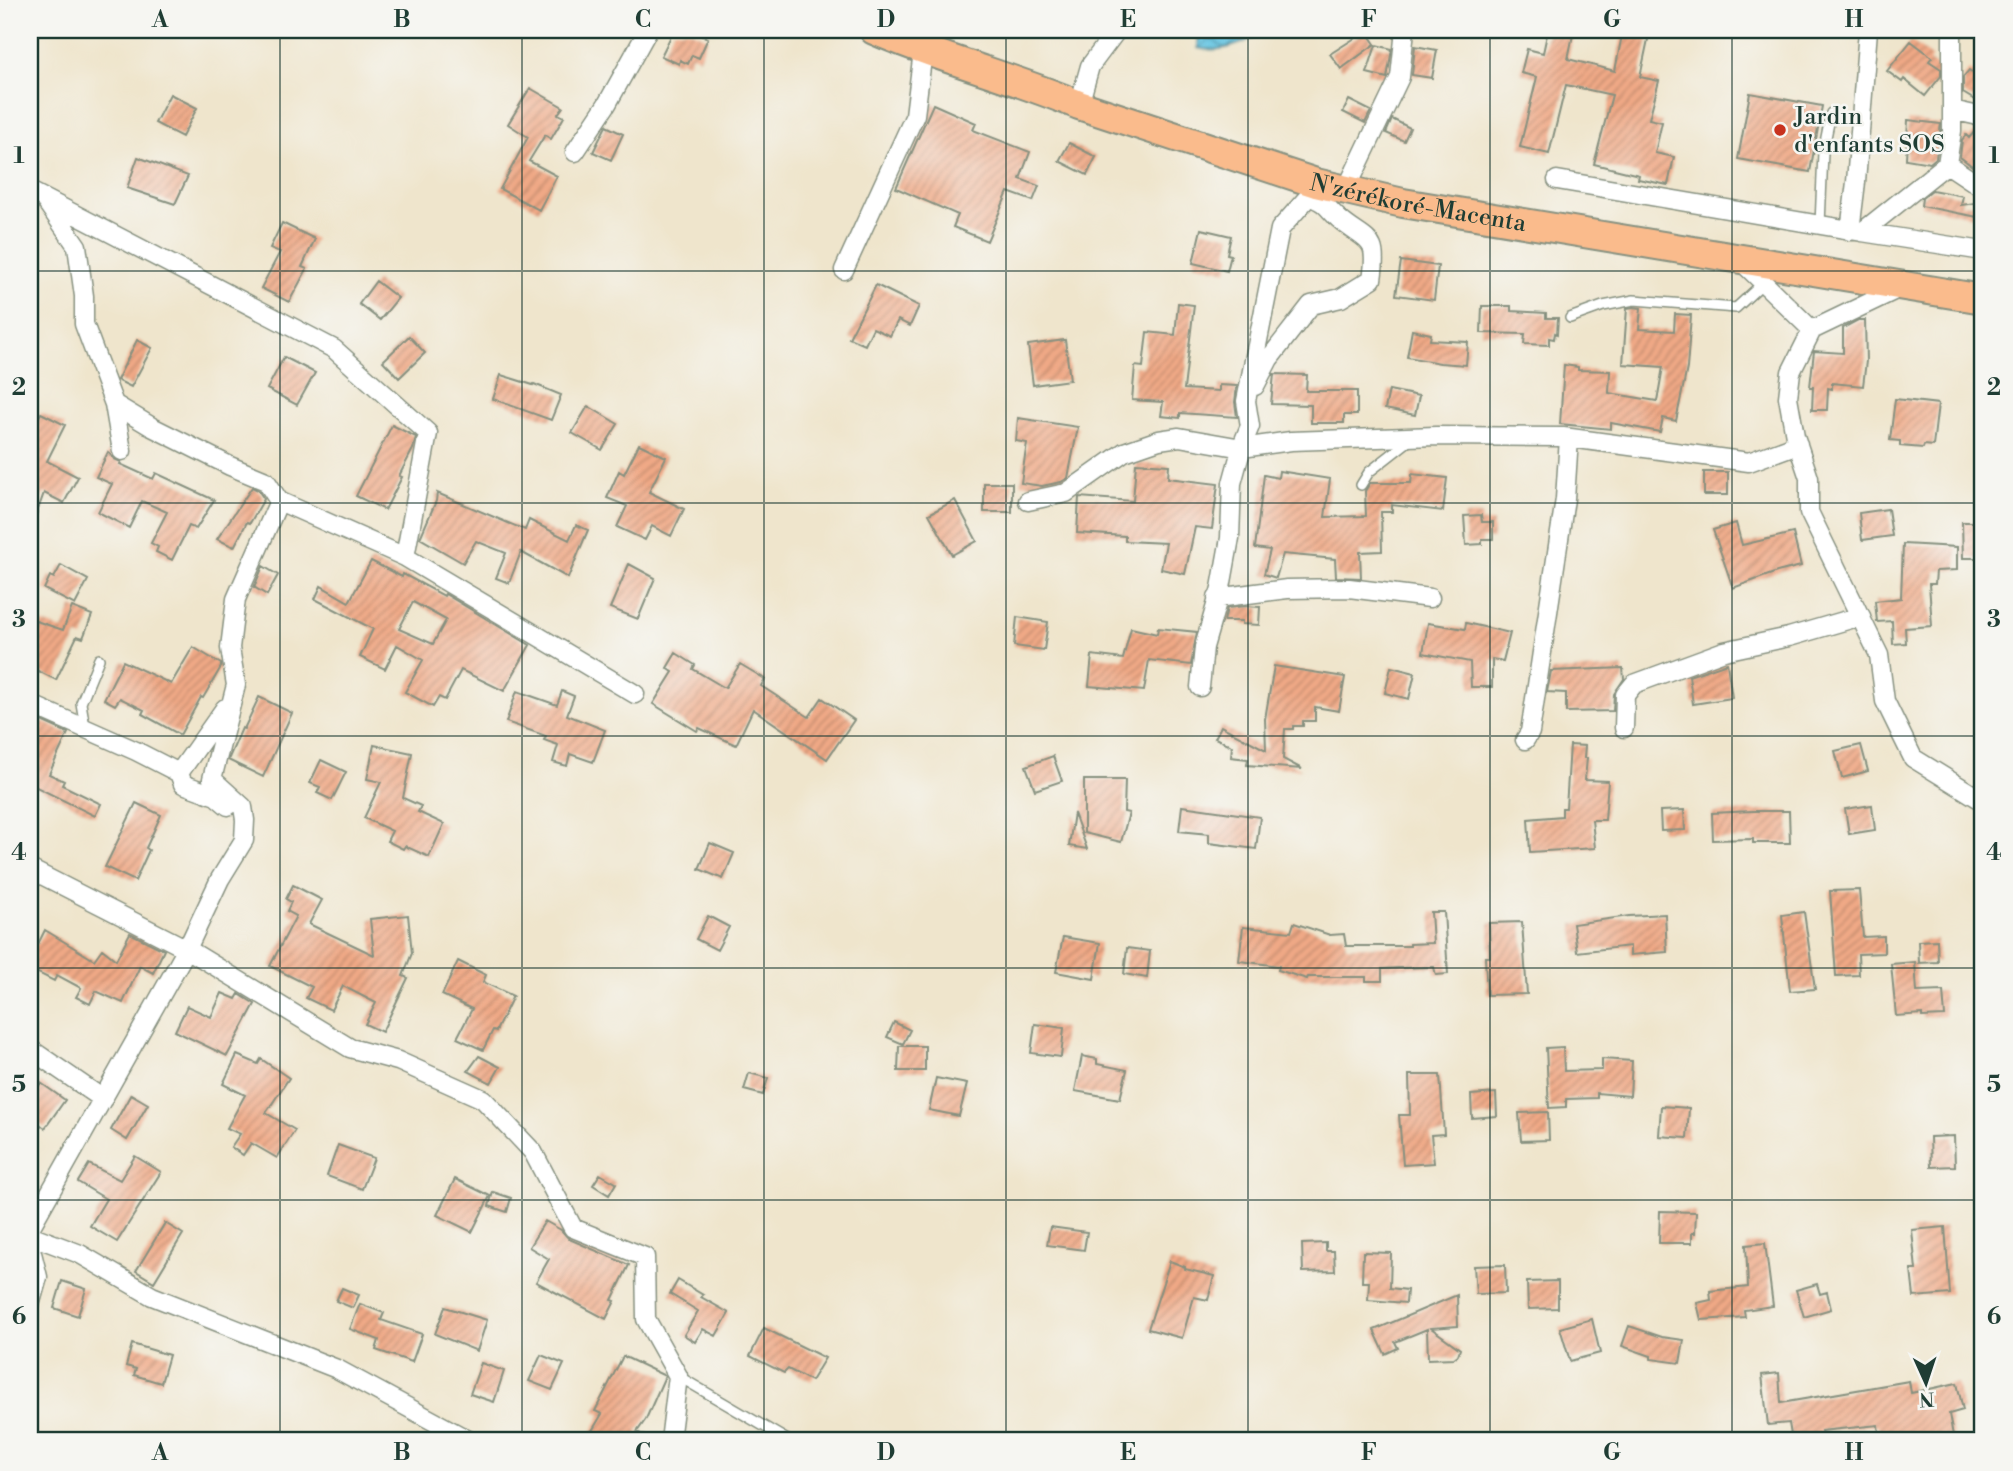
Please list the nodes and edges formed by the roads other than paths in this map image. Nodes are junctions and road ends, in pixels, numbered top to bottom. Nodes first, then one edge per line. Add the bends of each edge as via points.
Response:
1 (648, 30) edge
2 (874, 30) edge
3 (1117, 30) edge
4 (1405, 30) edge
5 (1867, 30) edge
6 (1952, 30) edge
7 (923, 51) junction
8 (1079, 105) junction
9 (1952, 110) junction
10 (1831, 113) dead end
11 (1983, 117) edge
12 (575, 152) dead end
13 (1947, 164) junction
14 (1557, 180) dead end
15 (1983, 188) edge
16 (1312, 189) junction
17 (1346, 190) junction
18 (36, 194) edge
19 (1820, 225) junction
20 (1856, 231) junction
21 (1983, 251) edge
22 (1738, 258) junction
23 (844, 270) dead end
24 (1763, 283) junction
25 (1905, 286) junction
26 (1983, 299) edge
27 (1570, 318) dead end
28 (1812, 330) junction
29 (1246, 401) junction
30 (114, 404) junction
31 (1414, 437) junction
32 (1569, 438) junction
33 (1798, 444) junction
34 (1242, 448) junction
35 (122, 451) dead end
36 (1362, 485) dead end
37 (279, 501) junction
38 (1028, 501) dead end
39 (405, 557) junction
40 (1217, 598) junction
41 (1430, 598) dead end
42 (1861, 616) junction
43 (99, 659) dead end
44 (1200, 687) dead end
45 (635, 694) dead end
46 (231, 699) junction
47 (30, 704) edge
48 (1624, 728) dead end
49 (85, 729) junction
50 (1525, 740) dead end
51 (179, 773) junction
52 (1983, 801) edge
53 (246, 820) junction
54 (30, 869) edge
55 (187, 949) junction
56 (30, 1049) edge
57 (103, 1099) junction
58 (30, 1228) edge
59 (30, 1235) edge
60 (30, 1245) edge
61 (30, 1305) edge
62 (678, 1376) junction
63 (470, 1441) edge
64 (670, 1441) edge
65 (789, 1441) edge

1 - 12 street
2 - 7 highway, N'zérékoré-Macenta
3 - 8 street via 1090,66
4 - 17 street via 1400,77
5 - 20 street
6 - 9 street
7 - 8 highway, N'zérékoré-Macenta
7 - 23 street via 915,115
8 - 16 highway, N'zérékoré-Macenta
9 - 11 street
9 - 13 street
10 - 19 lane via 1823,152
13 - 15 street
13 - 20 street
14 - 19 street
16 - 17 highway, N'zérékoré-Macenta
16 - 29 street via 1280,229
16 - 29 street via 1339,219 1366,236 1376,256 1372,279 1341,298 1311,306 1269,359
17 - 22 highway, N'zérékoré-Macenta
18 - 30 street via 78,246 84,324
18 - 39 street via 334,349 428,433
19 - 20 street
20 - 21 street
22 - 24 street
22 - 25 highway, N'zérékoré-Macenta
24 - 27 lane via 1736,308 1634,300
24 - 28 street
25 - 26 highway, N'zérékoré-Macenta
25 - 28 street
28 - 33 street via 1791,372 1788,397
29 - 34 street via 1250,426
30 - 35 street
30 - 37 street via 266,481
31 - 32 street
31 - 34 street via 1291,440
31 - 36 lane via 1369,472
32 - 33 street via 1749,462
32 - 50 street via 1565,499 1530,732
33 - 42 street via 1809,478 1809,512
34 - 38 street via 1179,437 1159,440 1124,452 1066,493
34 - 40 street via 1232,483 1230,538
37 - 39 street
37 - 46 street via 236,599 230,648 236,685
39 - 45 street
40 - 41 street via 1349,587
40 - 44 street via 1204,647
42 - 48 street via 1724,651 1634,684 1625,695
42 - 52 street via 1880,655 1885,701 1913,758
43 - 49 lane via 81,703
46 - 51 street
46 - 53 street via 212,779 243,807
47 - 49 street
49 - 51 street
51 - 53 street via 183,784 216,796
53 - 55 street via 244,840
54 - 55 street
55 - 57 street
55 - 62 street via 350,1048 398,1061 483,1099 533,1152 573,1228 645,1257 646,1320
56 - 57 street
57 - 58 street
59 - 63 street via 80,1254 152,1296 337,1369
60 - 61 street via 38,1277
62 - 64 street
62 - 65 lane

